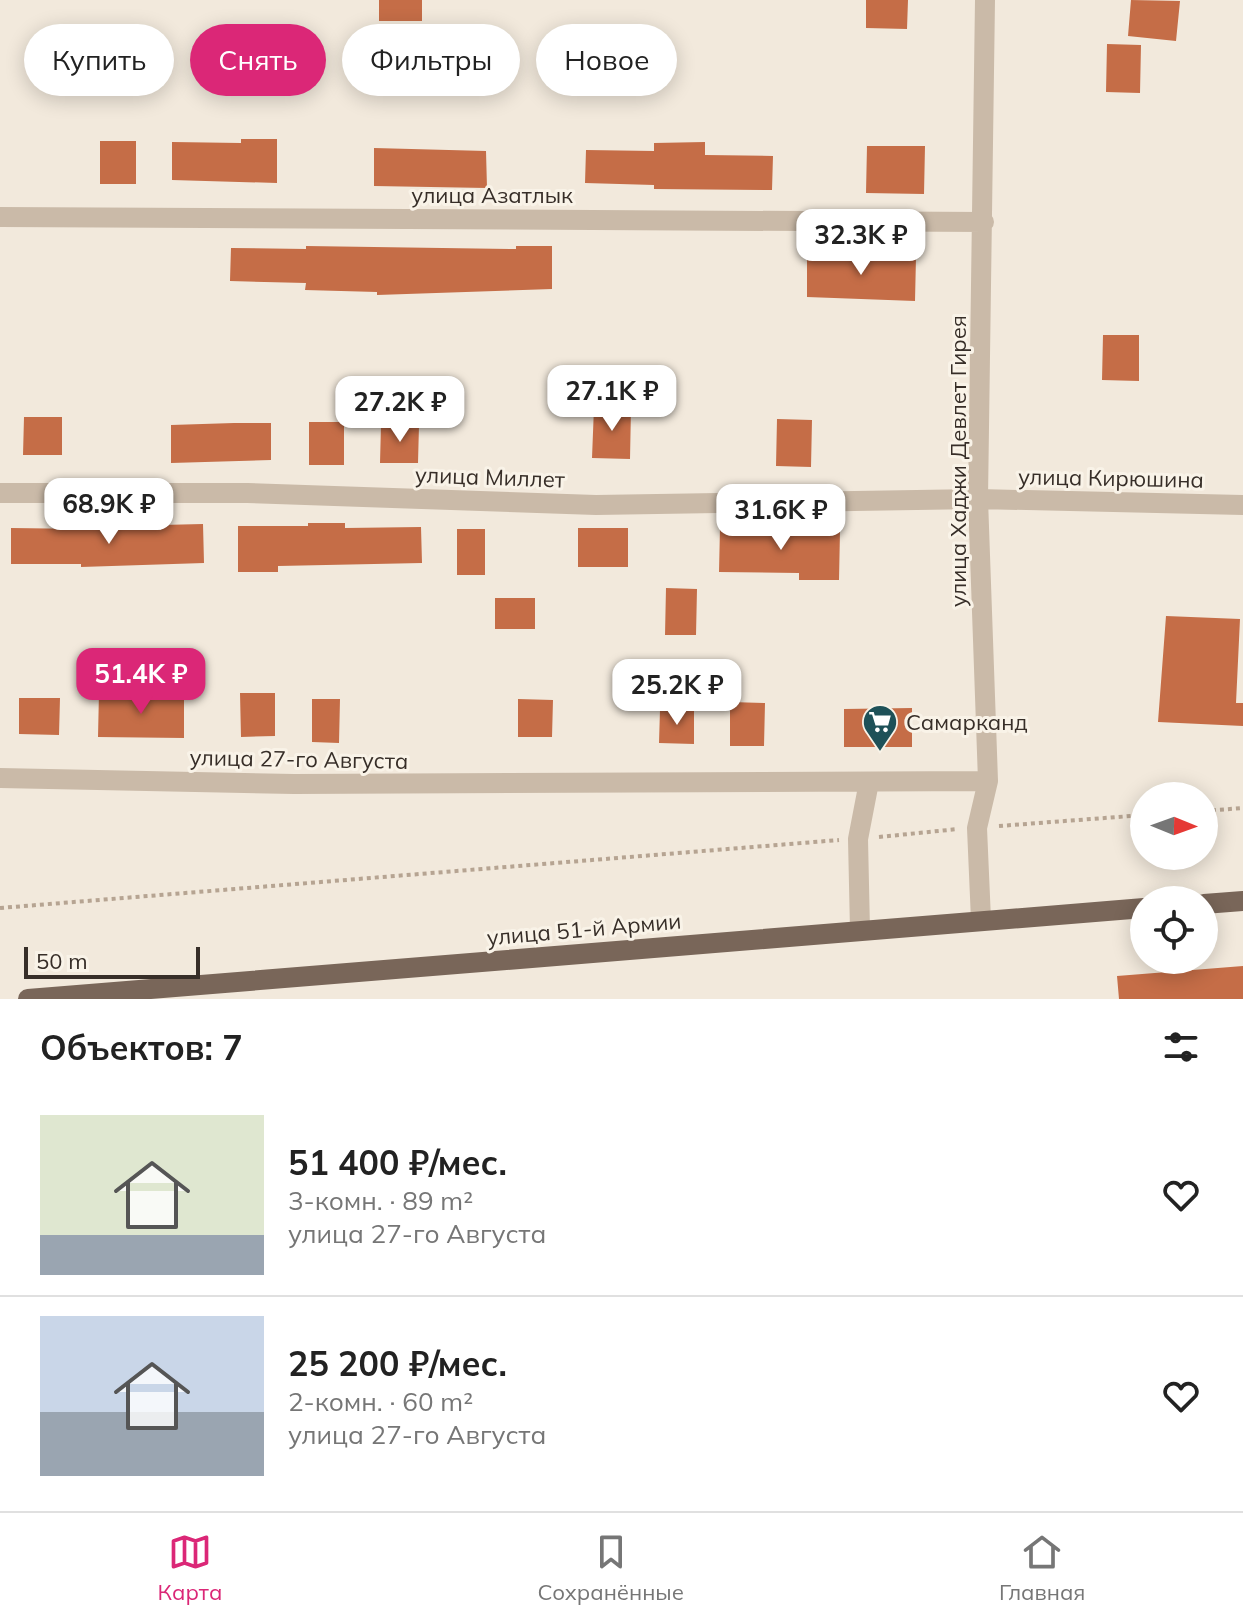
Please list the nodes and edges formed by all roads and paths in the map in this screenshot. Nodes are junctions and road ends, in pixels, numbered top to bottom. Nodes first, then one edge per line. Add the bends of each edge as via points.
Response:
1 (985, 0) edge
2 (0, 217) edge
3 (984, 222) junction
4 (0, 493) edge
5 (978, 499) junction
6 (1243, 505) edge
7 (0, 778) edge
8 (988, 781) junction
9 (869, 782) junction
10 (1243, 808) edge
11 (1218, 810) edge
12 (1130, 816) edge
13 (977, 828) junction
14 (858, 839) junction
15 (1243, 901) edge
16 (1218, 903) edge
17 (0, 908) edge
18 (1130, 909) edge
19 (981, 920) junction
20 (860, 930) junction
21 (28, 999) edge

1 - 3 street, улица Хаджи Девлет Гирея
2 - 3 street, улица Азатлык
3 - 5 street, улица Хаджи Девлет Гирея
4 - 5 street, улица Миллет via 247,493 596,505
5 - 6 street, улица Кирюшина
5 - 8 street, улица Хаджи Девлет Гирея
7 - 9 street, улица 27-го Августа via 597,785
8 - 9 street, улица 27-го Августа
8 - 13 street, улица Хаджи Девлет Гирея
9 - 14 street
10 - 11 path
12 - 13 path
13 - 14 path
13 - 19 street, улица Хаджи Девлет Гирея
14 - 17 path
14 - 20 street
15 - 16 main road
18 - 19 main road, улица 51-й Армии
19 - 20 main road, улица 51-й Армии
20 - 21 main road, улица 51-й Армии

